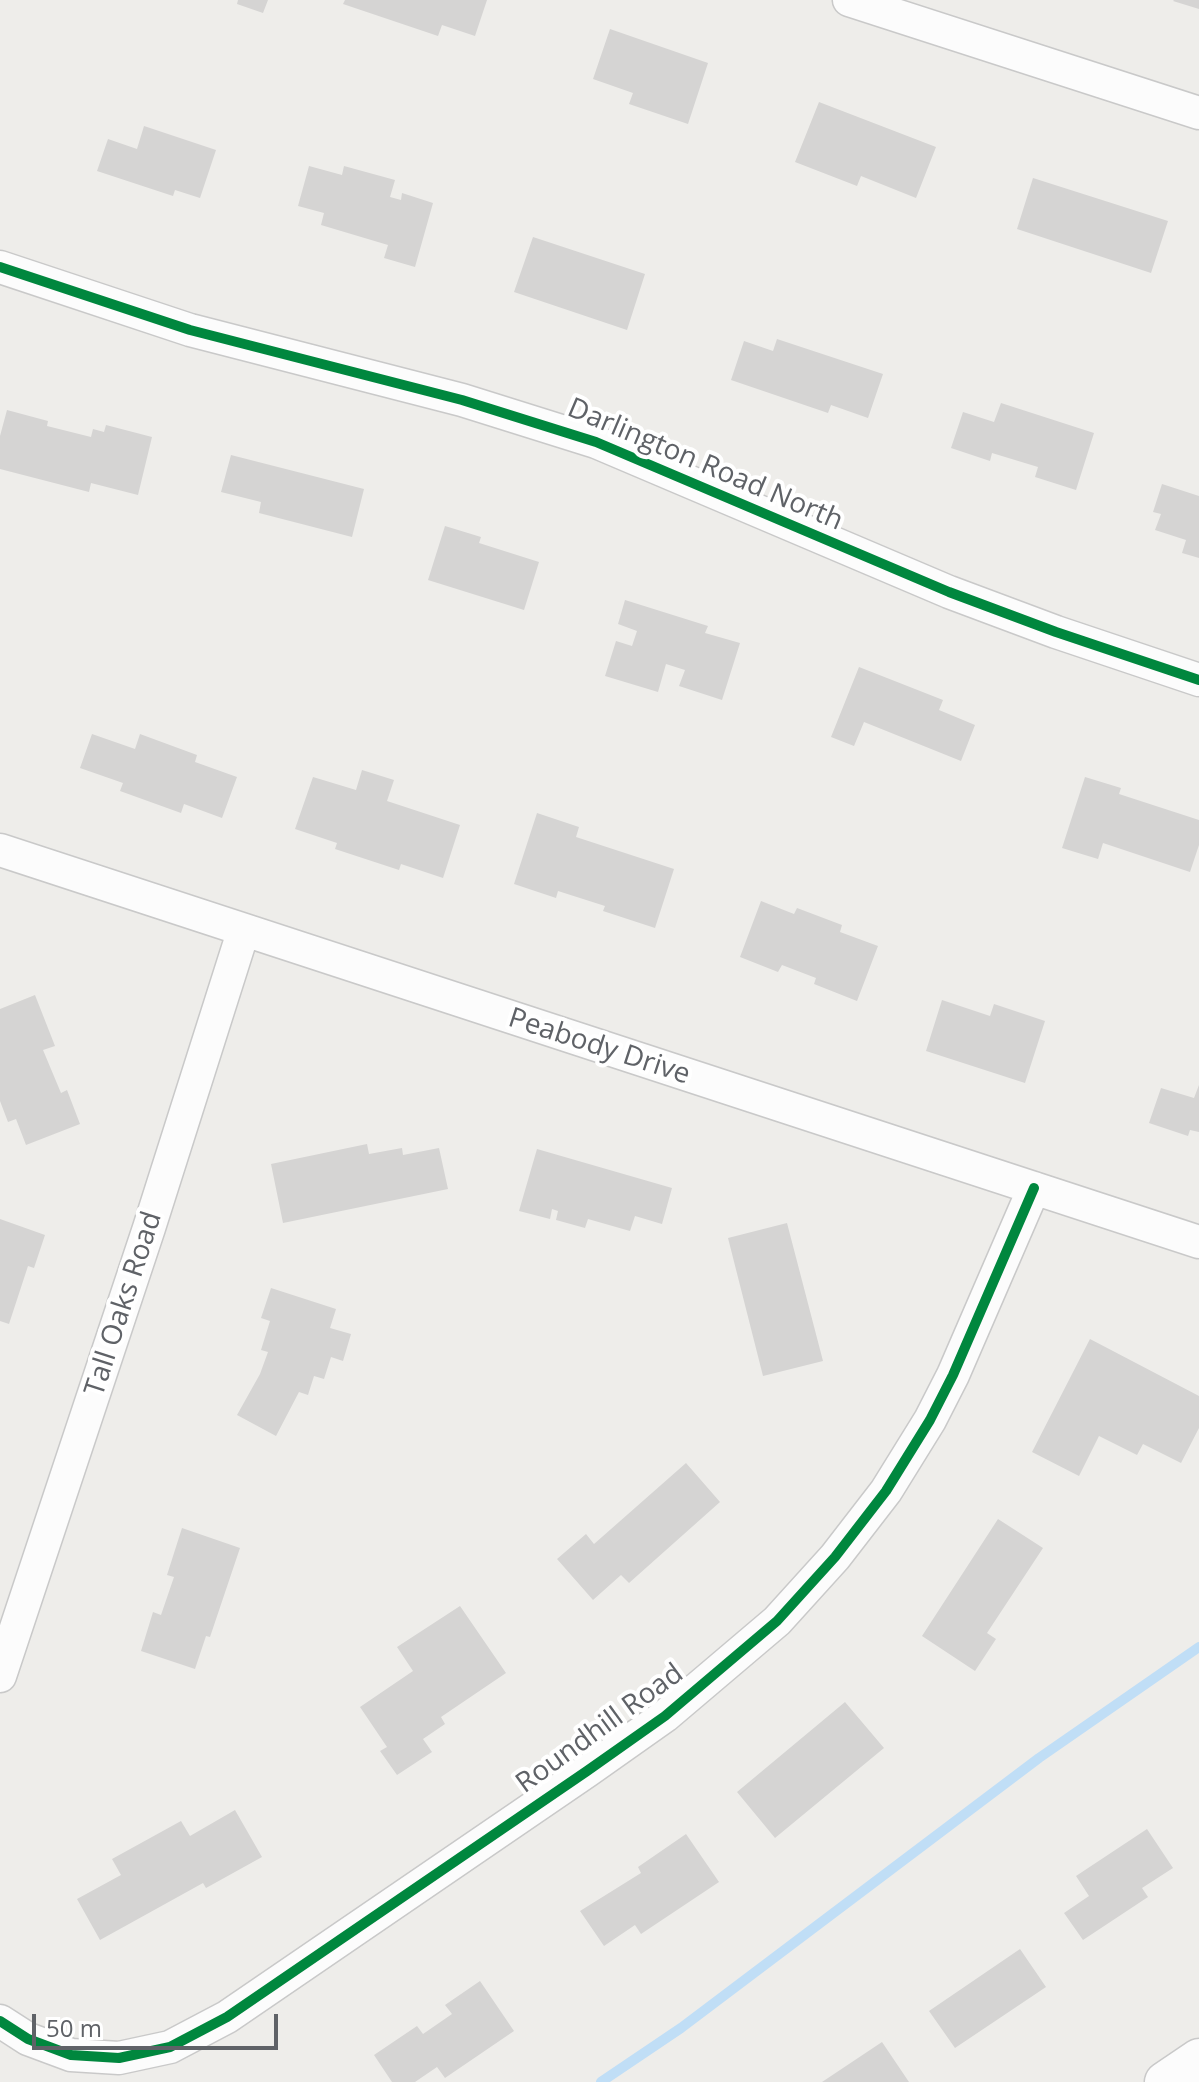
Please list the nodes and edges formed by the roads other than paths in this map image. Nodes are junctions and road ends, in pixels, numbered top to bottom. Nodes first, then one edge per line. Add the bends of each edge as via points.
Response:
1 (849, 0) edge
2 (1199, 113) edge
3 (0, 267) edge
4 (1199, 680) edge
5 (0, 850) edge
6 (243, 932) junction
7 (1034, 1188) junction
8 (1199, 1242) edge
9 (0, 1676) edge
10 (0, 2021) edge
11 (1199, 2059) edge
12 (1165, 2082) edge

1 - 2 street
3 - 4 street, Darlington Road North via 190,330 462,400 596,442 949,592
5 - 6 street, Peabody Drive
6 - 7 street, Peabody Drive
6 - 9 street, Tall Oaks Road
7 - 8 street, Peabody Drive
7 - 10 street, Roundhill Road via 953,1375 886,1491 777,1621 665,1716 227,2017 170,2047 119,2058 71,2055 28,2039
11 - 12 street

